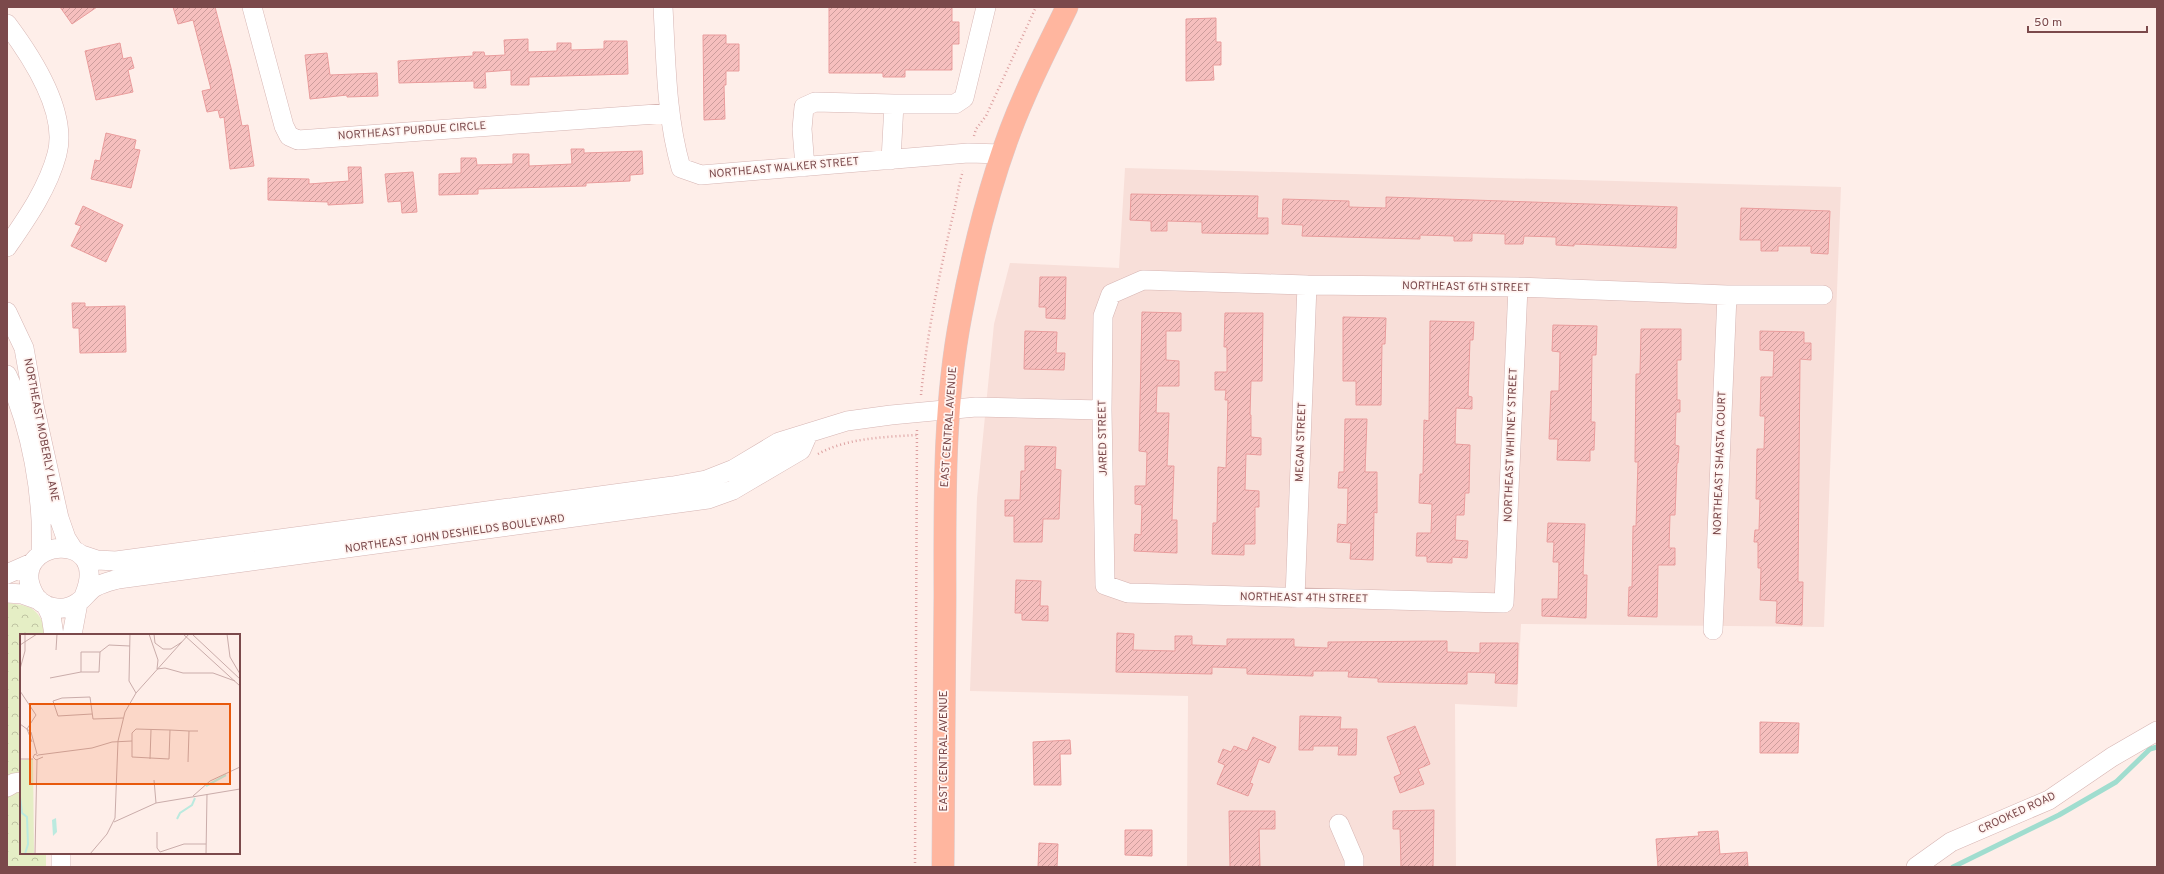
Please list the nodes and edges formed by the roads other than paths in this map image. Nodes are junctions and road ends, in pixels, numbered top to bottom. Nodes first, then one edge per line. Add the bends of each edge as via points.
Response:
1 (252, 7) edge
2 (663, 7) edge
3 (986, 7) edge
4 (1068, 7) edge
5 (7, 24) edge
6 (894, 104) junction
7 (670, 113) junction
8 (1003, 154) junction
9 (891, 160) junction
10 (805, 167) junction
11 (7, 247) edge
12 (1307, 285) junction
13 (1518, 287) junction
14 (1111, 294) joint
15 (1727, 295) junction
16 (1823, 296) dead end
17 (7, 312) edge
18 (7, 375) edge
19 (948, 408) junction
20 (1102, 410) junction
21 (808, 434) junction
22 (78, 552) junction
23 (36, 559) junction
24 (7, 574) edge
25 (1105, 584) joint
26 (7, 593) edge
27 (1295, 598) junction
28 (81, 600) junction
29 (1504, 602) joint
30 (42, 603) junction
31 (1713, 630) dead end
32 (54, 634) edge
33 (72, 634) edge
34 (2157, 731) edge
35 (20, 782) edge
36 (7, 787) edge
37 (1339, 824) dead end
38 (61, 854) edge
39 (61, 867) edge
40 (943, 867) edge
41 (1354, 867) edge
42 (1916, 867) edge

1 - 7 street, NORTHEAST PURDUE CIRCLE via 284,126 289,136 298,140
2 - 7 street, NORTHEAST WALKER STREET
3 - 6 street via 964,98 955,104
4 - 8 main road, EAST CENTRAL AVENUE via 1024,96
5 - 11 street via 43,80 58,124 57,152 44,191
6 - 9 street
6 - 10 street via 815,102 804,107 802,129
7 - 10 street, NORTHEAST WALKER STREET via 674,145 681,168 701,175
8 - 9 street, NORTHEAST WALKER STREET via 968,153
8 - 19 main road, EAST CENTRAL AVENUE via 982,222 961,314
9 - 10 street, NORTHEAST WALKER STREET
12 - 13 street, NORTHEAST 6TH STREET
12 - 14 street, NORTHEAST 6TH STREET via 1143,280
12 - 27 street, MEGAN STREET
13 - 15 street, NORTHEAST 6TH STREET
13 - 29 street, NORTHEAST WHITNEY STREET
14 - 20 street, JARED STREET via 1103,316
15 - 16 street, NORTHEAST 6TH STREET
15 - 31 street, NORTHEAST SHASTA COURT
17 - 22 street, NORTHEAST MOBERLY LANE via 24,348 59,518 66,538
18 - 23 street, NORTHEAST MOBERLY LANE via 19,400 29,440 41,521
19 - 20 street, NORTHEAST JOHN DESHIELDS BOULEVARD
19 - 21 street, NORTHEAST JOHN DESHIELDS BOULEVARD via 847,421
19 - 40 main road, EAST CENTRAL AVENUE via 945,498
20 - 25 street, JARED STREET
21 - 22 street, NORTHEAST JOHN DESHIELDS BOULEVARD via 779,442 734,469 706,480 673,486 116,561 97,560
21 - 28 street, NORTHEAST JOHN DESHIELDS BOULEVARD via 801,450 733,490 708,499 118,579 96,586
22 - 23 street via 53,548
22 - 28 street via 89,572 90,583
23 - 24 street
23 - 30 street via 29,574 30,584
25 - 27 street, NORTHEAST 4TH STREET via 1128,593
26 - 30 street via 22,594
27 - 29 street, NORTHEAST 4TH STREET
28 - 30 street via 63,609
28 - 33 street
30 - 32 street via 51,616
34 - 42 street, CROOKED ROAD via 2112,757 2049,800 1951,842
35 - 36 street
37 - 41 street via 1354,859
38 - 39 street

